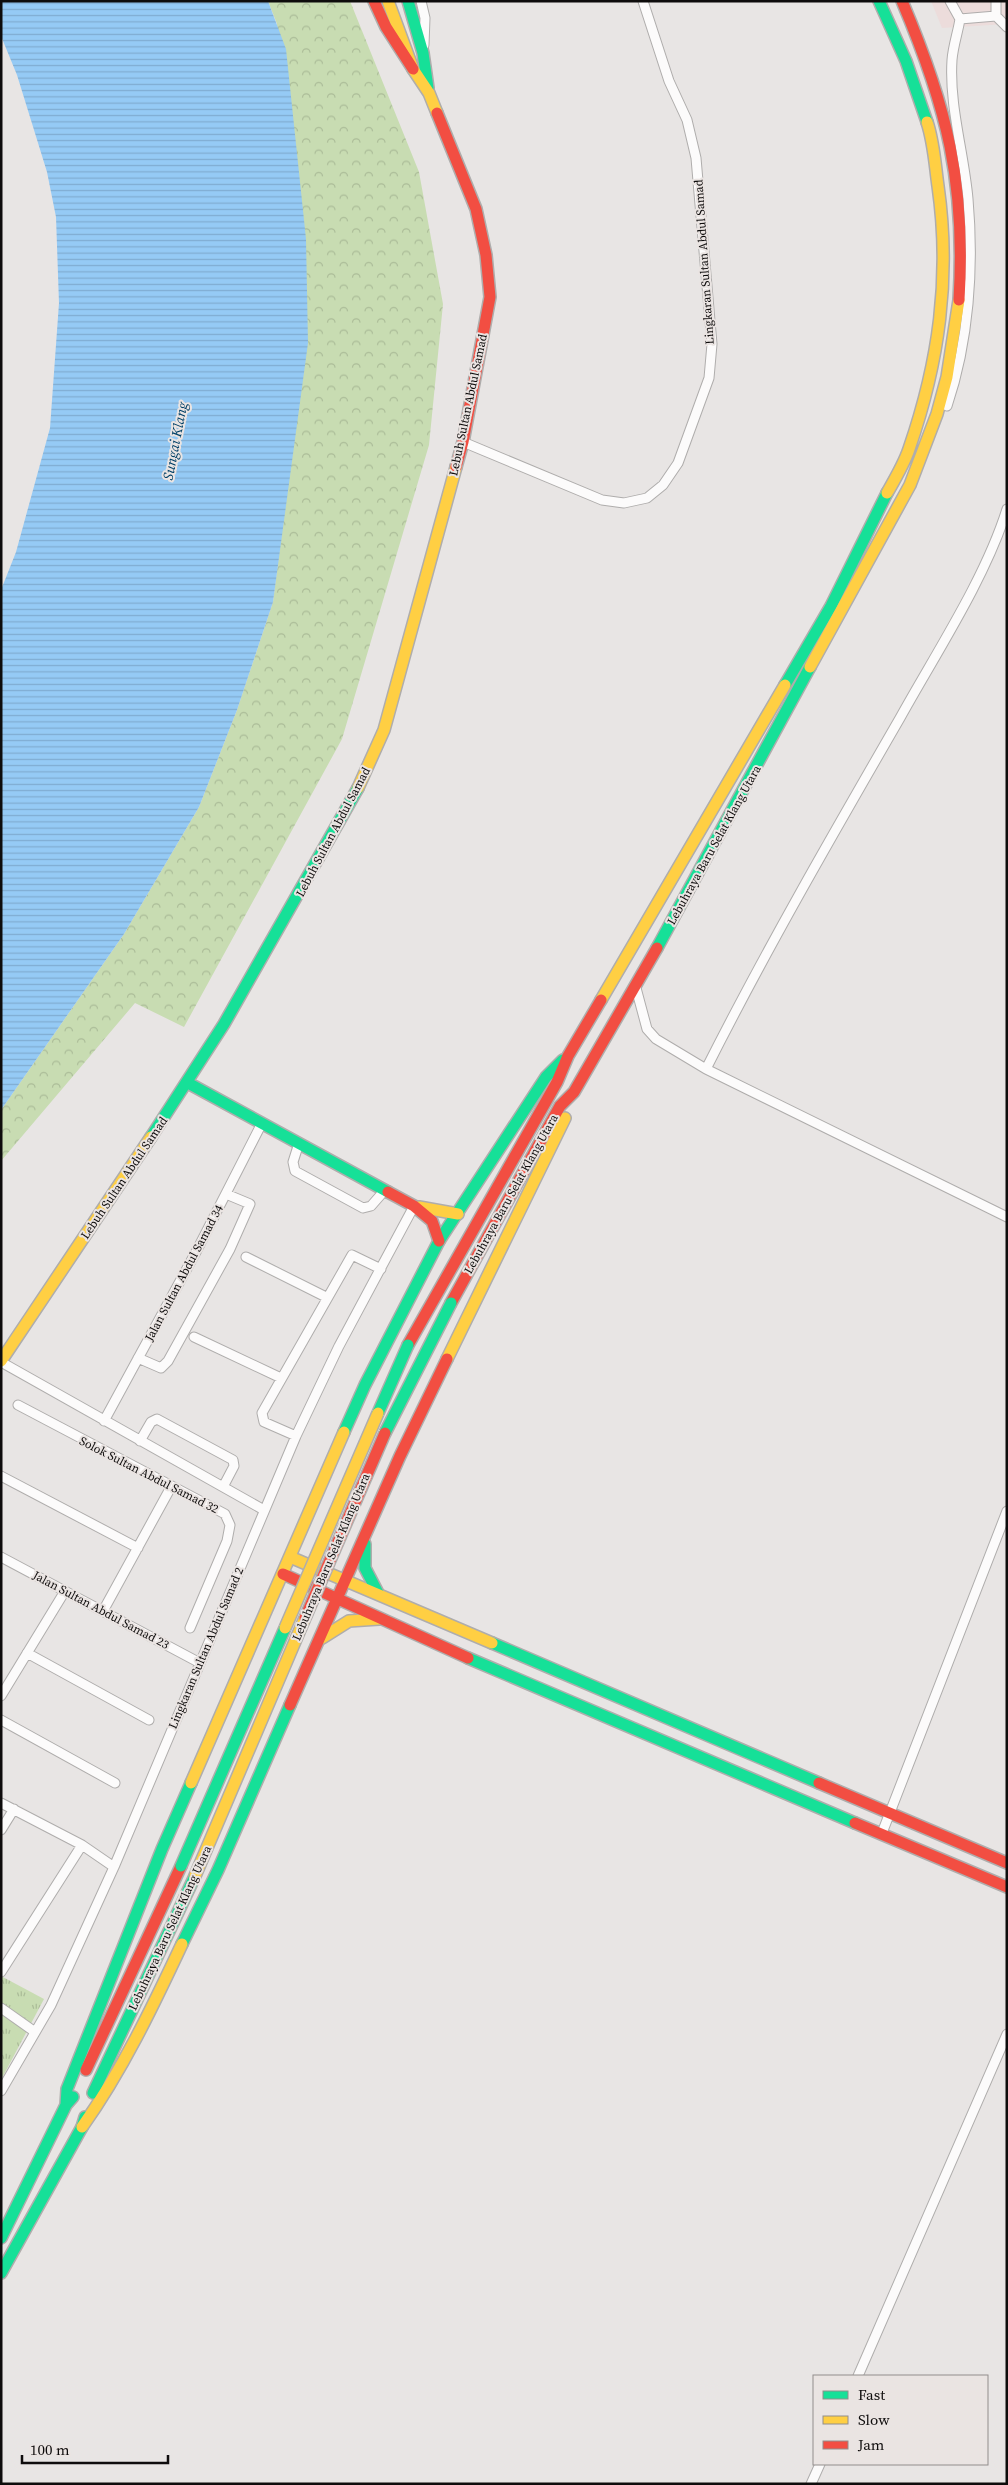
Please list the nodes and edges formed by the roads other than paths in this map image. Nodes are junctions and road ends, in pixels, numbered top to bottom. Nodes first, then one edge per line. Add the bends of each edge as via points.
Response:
1 (374, 1) edge
2 (408, 1) edge
3 (421, 1) edge
4 (643, 1) edge
5 (880, 1) edge
6 (902, 1) edge
7 (950, 1) edge
8 (996, 1) edge
9 (389, 5) edge
10 (996, 16) junction
11 (960, 19) junction
12 (1007, 27) edge
13 (423, 53) junction
14 (413, 69) junction
15 (428, 93) junction
16 (463, 442) junction
17 (910, 485) junction
18 (1007, 509) edge
19 (1002, 539) edge
20 (636, 987) junction
21 (568, 1056) junction
22 (706, 1069) junction
23 (188, 1083) junction
24 (574, 1092) junction
25 (262, 1123) junction
26 (300, 1144) junction
27 (385, 1190) junction
28 (226, 1194) junction
29 (414, 1206) junction
30 (458, 1214) junction
31 (1007, 1217) edge
32 (439, 1241) junction
33 (246, 1257) dead end
34 (381, 1269) junction
35 (326, 1297) junction
36 (194, 1336) dead end
37 (138, 1358) junction
38 (1, 1362) edge
39 (281, 1378) junction
40 (18, 1405) dead end
41 (104, 1421) junction
42 (296, 1436) junction
43 (140, 1441) junction
44 (1, 1476) edge
45 (171, 1487) junction
46 (223, 1487) junction
47 (264, 1510) junction
48 (1007, 1511) edge
49 (366, 1534) junction
50 (138, 1548) junction
51 (290, 1557) junction
52 (2, 1558) edge
53 (284, 1574) junction
54 (345, 1579) junction
55 (64, 1591) junction
56 (378, 1593) junction
57 (337, 1599) junction
58 (103, 1611) junction
59 (379, 1619) junction
60 (190, 1628) dead end
61 (322, 1638) junction
62 (27, 1653) junction
63 (200, 1663) junction
64 (1, 1696) edge
65 (1, 1720) edge
66 (149, 1720) dead end
67 (708, 1735) junction
68 (700, 1756) junction
69 (116, 1783) dead end
70 (1, 1802) edge
71 (14, 1810) junction
72 (890, 1812) junction
73 (1, 1830) edge
74 (882, 1834) junction
75 (82, 1845) junction
76 (1007, 1863) edge
77 (114, 1867) junction
78 (1007, 1887) edge
79 (1, 1972) edge
80 (1, 2008) edge
81 (36, 2032) junction
82 (1007, 2034) edge
83 (1, 2091) edge
84 (66, 2105) junction
85 (82, 2127) junction
86 (1, 2238) edge
87 (1, 2273) edge
88 (858, 2375) edge
89 (820, 2465) edge
90 (811, 2484) edge

1 - 14 main road via 386,27
2 - 13 main road, Lebuh Sultan Abdul Samad
3 - 13 street
4 - 16 street, Lingkaran Sultan Abdul Samad via 686,120 696,158 705,247 712,344 709,378 678,463 663,485 647,498 624,503 602,500
5 - 21 main road, Lebuhraya Baru Selat Klang Utara via 906,61 931,135 945,256 943,304 935,355 909,450 831,606
6 - 17 main road, Lebuhraya Baru Selat Klang Utara via 926,57 942,109 954,163 961,222 958,307 952,353 937,414
7 - 11 street
8 - 10 street
9 - 14 main road, Lebuh Sultan Abdul Samad
10 - 11 street
10 - 12 street
11 - 17 street via 952,59 952,83 968,199 971,254 968,310 955,383 939,429
13 - 15 main road, Lebuh Sultan Abdul Samad
14 - 15 main road, Lebuh Sultan Abdul Samad
15 - 16 main road, Lebuh Sultan Abdul Samad via 476,209 486,255 490,297
16 - 23 main road, Lebuh Sultan Abdul Samad via 384,730 328,845
17 - 20 main road, Lebuhraya Baru Selat Klang Utara
18 - 19 street
19 - 22 street via 754,973
20 - 22 street via 647,1029 656,1039
20 - 24 main road, Lebuhraya Baru Selat Klang Utara
21 - 30 main road via 546,1077
21 - 84 main road, Lebuhraya Baru Selat Klang Utara, bridge via 557,1082 408,1345 181,1866 75,2094
22 - 31 street
23 - 25 main road
23 - 38 main road, Lebuh Sultan Abdul Samad
24 - 49 main road
24 - 85 main road, Lebuhraya Baru Selat Klang Utara, bridge via 560,1106 450,1303 382,1438 195,1876 88,2103
25 - 26 main road
25 - 28 street, Jalan Sultan Abdul Samad 34
26 - 27 main road
26 - 27 street via 293,1162 295,1171 363,1208 371,1206
27 - 29 main road
28 - 37 street, Jalan Sultan Abdul Samad 34
28 - 37 street via 250,1204 230,1249 168,1361 161,1368
29 - 30 main road
29 - 32 main road via 432,1221
29 - 34 street, Lingkaran Sultan Abdul Samad 2
30 - 32 main road
32 - 51 main road via 365,1385
33 - 35 street
34 - 35 street via 352,1255
34 - 42 street, Lingkaran Sultan Abdul Samad 2 via 339,1346
35 - 39 street
36 - 39 street
37 - 41 street, Jalan Sultan Abdul Samad 34
38 - 41 street
39 - 42 street via 262,1413 264,1422
40 - 45 street, Solok Sultan Abdul Samad 32
41 - 43 street
42 - 47 street, Lingkaran Sultan Abdul Samad 2
43 - 46 street
43 - 46 street via 151,1422 157,1419 233,1460 234,1466
44 - 50 street
45 - 50 street
45 - 60 street, Solok Sultan Abdul Samad 32 via 225,1514 230,1525 227,1541
46 - 47 street
47 - 63 street, Lingkaran Sultan Abdul Samad 2
48 - 72 street
49 - 54 main road
49 - 56 main road via 365,1568
50 - 58 street
51 - 53 main road
51 - 54 main road
52 - 55 street, Jalan Sultan Abdul Samad 23
53 - 57 main road
53 - 84 main road via 162,1849 67,2089
54 - 56 main road
54 - 57 main road
55 - 58 street, Jalan Sultan Abdul Samad 23
55 - 62 street
56 - 67 main road
57 - 59 main road
57 - 61 main road
58 - 63 street, Jalan Sultan Abdul Samad 23
59 - 61 main road via 349,1621
59 - 68 main road
61 - 85 main road via 155,2001
62 - 64 street
62 - 66 street
63 - 77 street, Lingkaran Sultan Abdul Samad 2
65 - 69 street
67 - 68 main road
67 - 72 main road
68 - 74 main road
70 - 71 street
71 - 73 street
71 - 75 street
72 - 74 street
72 - 76 main road
74 - 78 main road
75 - 77 street
75 - 79 street
77 - 81 street, Lingkaran Sultan Abdul Samad 2
80 - 81 street
81 - 83 street, Lingkaran Sultan Abdul Samad 2
82 - 88 street
84 - 86 main road, Lebuhraya Baru Selat Klang Utara
85 - 87 main road, Lebuhraya Baru Selat Klang Utara
89 - 90 street

